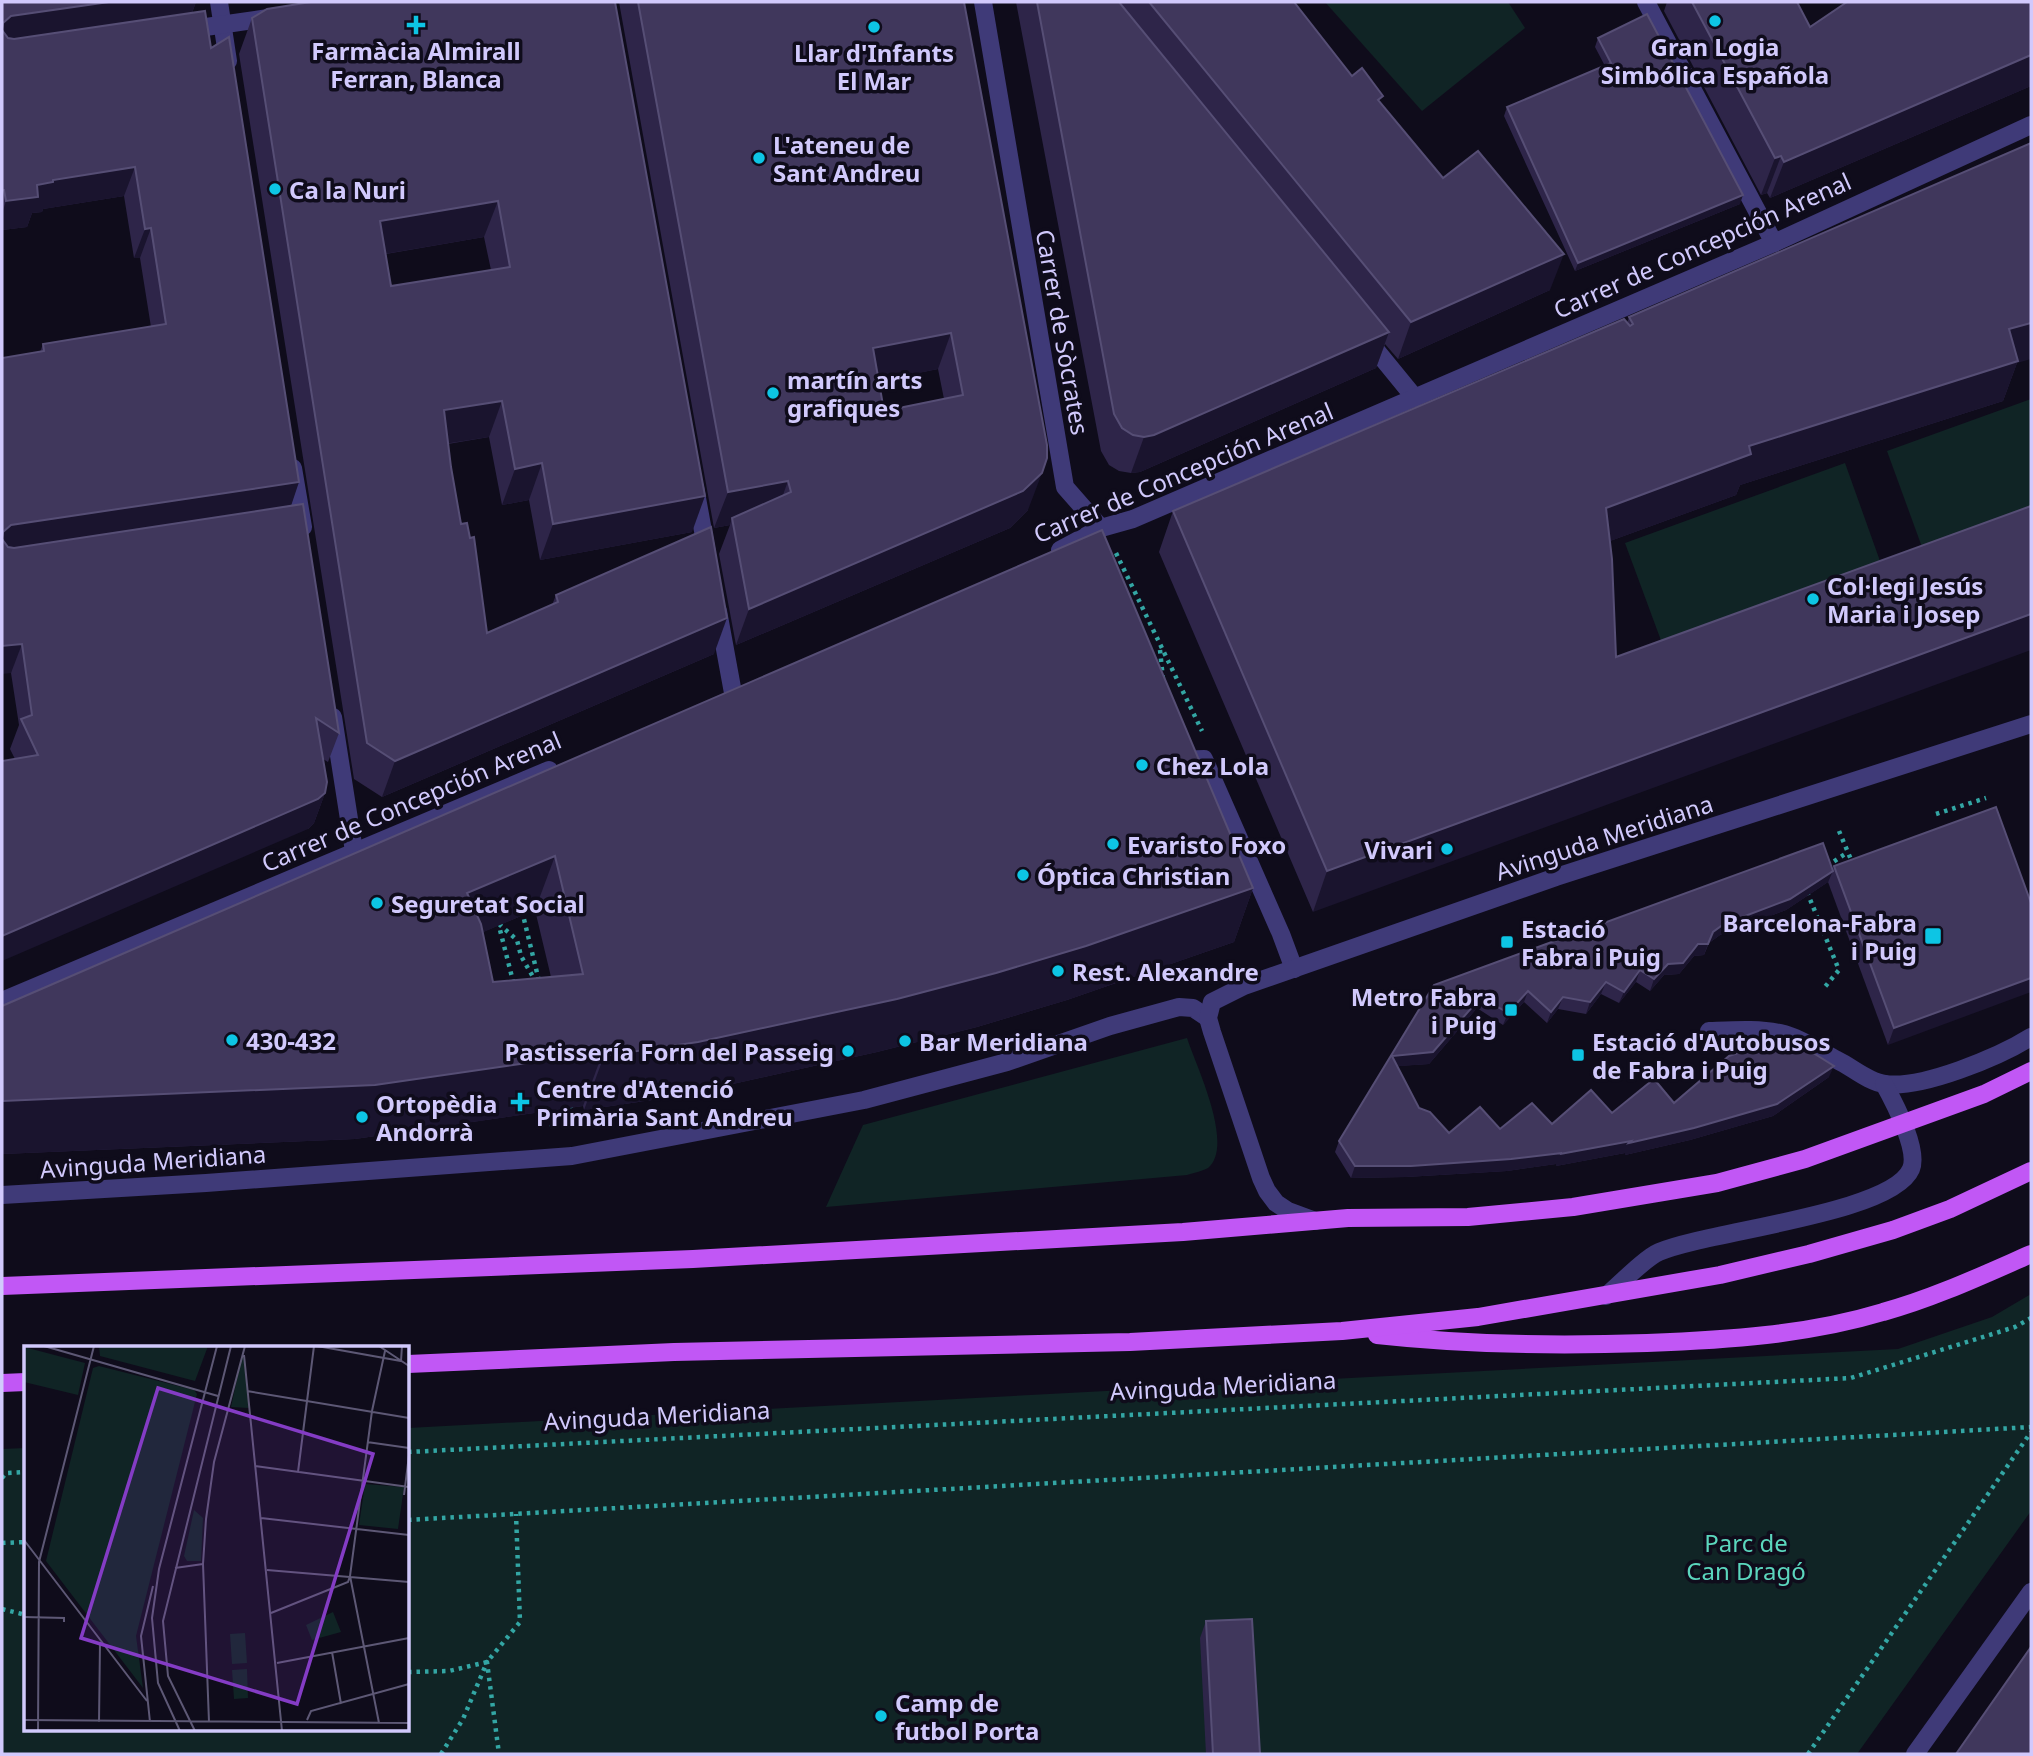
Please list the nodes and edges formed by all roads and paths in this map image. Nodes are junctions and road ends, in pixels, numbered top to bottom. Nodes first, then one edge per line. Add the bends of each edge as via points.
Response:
1 (219, 2) edge
2 (983, 2) edge
3 (1646, 2) edge
4 (289, 15) edge
5 (223, 25) junction
6 (166, 33) edge
7 (230, 72) edge
8 (2031, 125) edge
9 (1774, 243) junction
10 (1353, 323) edge
11 (1415, 398) junction
12 (291, 453) edge
13 (693, 476) edge
14 (302, 521) junction
15 (283, 524) edge
16 (1101, 528) junction
17 (306, 548) edge
18 (1043, 558) edge
19 (710, 571) edge
20 (715, 598) edge
21 (1159, 645) junction
22 (754, 684) edge
23 (1165, 690) edge
24 (329, 694) edge
25 (2031, 724) edge
26 (1203, 733) dead end
27 (571, 760) edge
28 (1169, 762) edge
29 (1986, 798) dead end
30 (1936, 814) dead end
31 (1839, 831) dead end
32 (354, 851) junction
33 (1848, 852) junction
34 (1824, 868) edge
35 (1856, 872) edge
36 (1802, 882) edge
37 (518, 898) edge
38 (1294, 969) junction
39 (540, 985) edge
40 (1824, 988) dead end
41 (516, 992) edge
42 (542, 992) edge
43 (2, 1001) edge
44 (1208, 1018) junction
45 (1709, 1031) dead end
46 (2031, 1037) edge
47 (2031, 1071) edge
48 (1884, 1084) junction
49 (569, 1099) edge
50 (546, 1104) edge
51 (1902, 1124) junction
52 (576, 1126) dead end
53 (553, 1130) dead end
54 (2031, 1171) edge
55 (2, 1195) edge
56 (1315, 1221) junction
57 (2031, 1254) edge
58 (2, 1286) edge
59 (1606, 1296) junction
60 (2031, 1318) edge
61 (1342, 1331) junction
62 (410, 1364) edge
63 (24, 1382) edge
64 (2, 1383) edge
65 (2031, 1429) edge
66 (410, 1452) edge
67 (24, 1472) edge
68 (2, 1478) edge
69 (516, 1514) junction
70 (410, 1520) edge
71 (24, 1542) edge
72 (2, 1543) edge
73 (2031, 1592) edge
74 (2025, 1607) edge
75 (2, 1609) edge
76 (24, 1614) edge
77 (486, 1662) junction
78 (410, 1672) edge
79 (441, 1754) edge
80 (499, 1754) edge
81 (1808, 1754) edge
82 (1915, 1754) edge

1 - 5 street
2 - 16 street, Carrer de Sòcrates via 1065,487
3 - 9 street
4 - 5 street
5 - 6 street
5 - 7 street
8 - 9 street, Carrer de Concepción Arenal
9 - 11 street, Carrer de Concepción Arenal
10 - 11 street
11 - 16 street, Carrer de Concepción Arenal via 1133,519
12 - 14 street
13 - 19 street
14 - 15 street
14 - 17 street
16 - 18 street, Carrer de Concepción Arenal
16 - 21 path
20 - 22 street via 726,695
21 - 23 path
21 - 26 path
24 - 32 street
25 - 38 street, Avinguda Meridiana via 1556,877
27 - 32 street, Carrer de Concepción Arenal
28 - 38 street via 1204,759
29 - 30 path
31 - 33 path
32 - 43 street, Carrer de Concepción Arenal
33 - 34 path
33 - 35 path
36 - 40 path via 1839,970
37 - 39 path
38 - 44 street, Avinguda Meridiana via 1220,996 1212,1002
41 - 42 path via 498,921 517,940
44 - 55 street, Avinguda Meridiana via 1193,1008 1179,1007 1007,1062 864,1100 572,1156
44 - 56 street via 1261,1178 1276,1203
45 - 48 street via 1785,1035
46 - 48 street via 1986,1060 1944,1074
47 - 51 main road
48 - 51 street
49 - 52 path
50 - 53 path
51 - 56 main road via 1805,1159 1678,1190 1468,1217
51 - 59 street via 1913,1154 1911,1168 1892,1189 1833,1209 1658,1252
54 - 59 main road, Avinguda Meridiana via 1893,1230 1720,1275
56 - 58 main road via 693,1259
57 - 61 main road, Avinguda Meridiana via 1884,1312 1763,1335 1591,1345 1422,1340
59 - 61 main road, Avinguda Meridiana via 1478,1317
60 - 66 path, Avinguda Meridiana via 2015,1327 1851,1377
61 - 62 main road, Avinguda Meridiana via 1130,1342 674,1352
63 - 64 main road
65 - 69 path
65 - 81 path
67 - 68 path via 6,1473
69 - 70 path
69 - 77 path via 520,1622
71 - 72 path
73 - 74 street
74 - 82 street
75 - 76 path
77 - 78 path via 449,1671
77 - 79 path via 463,1719
77 - 80 path

